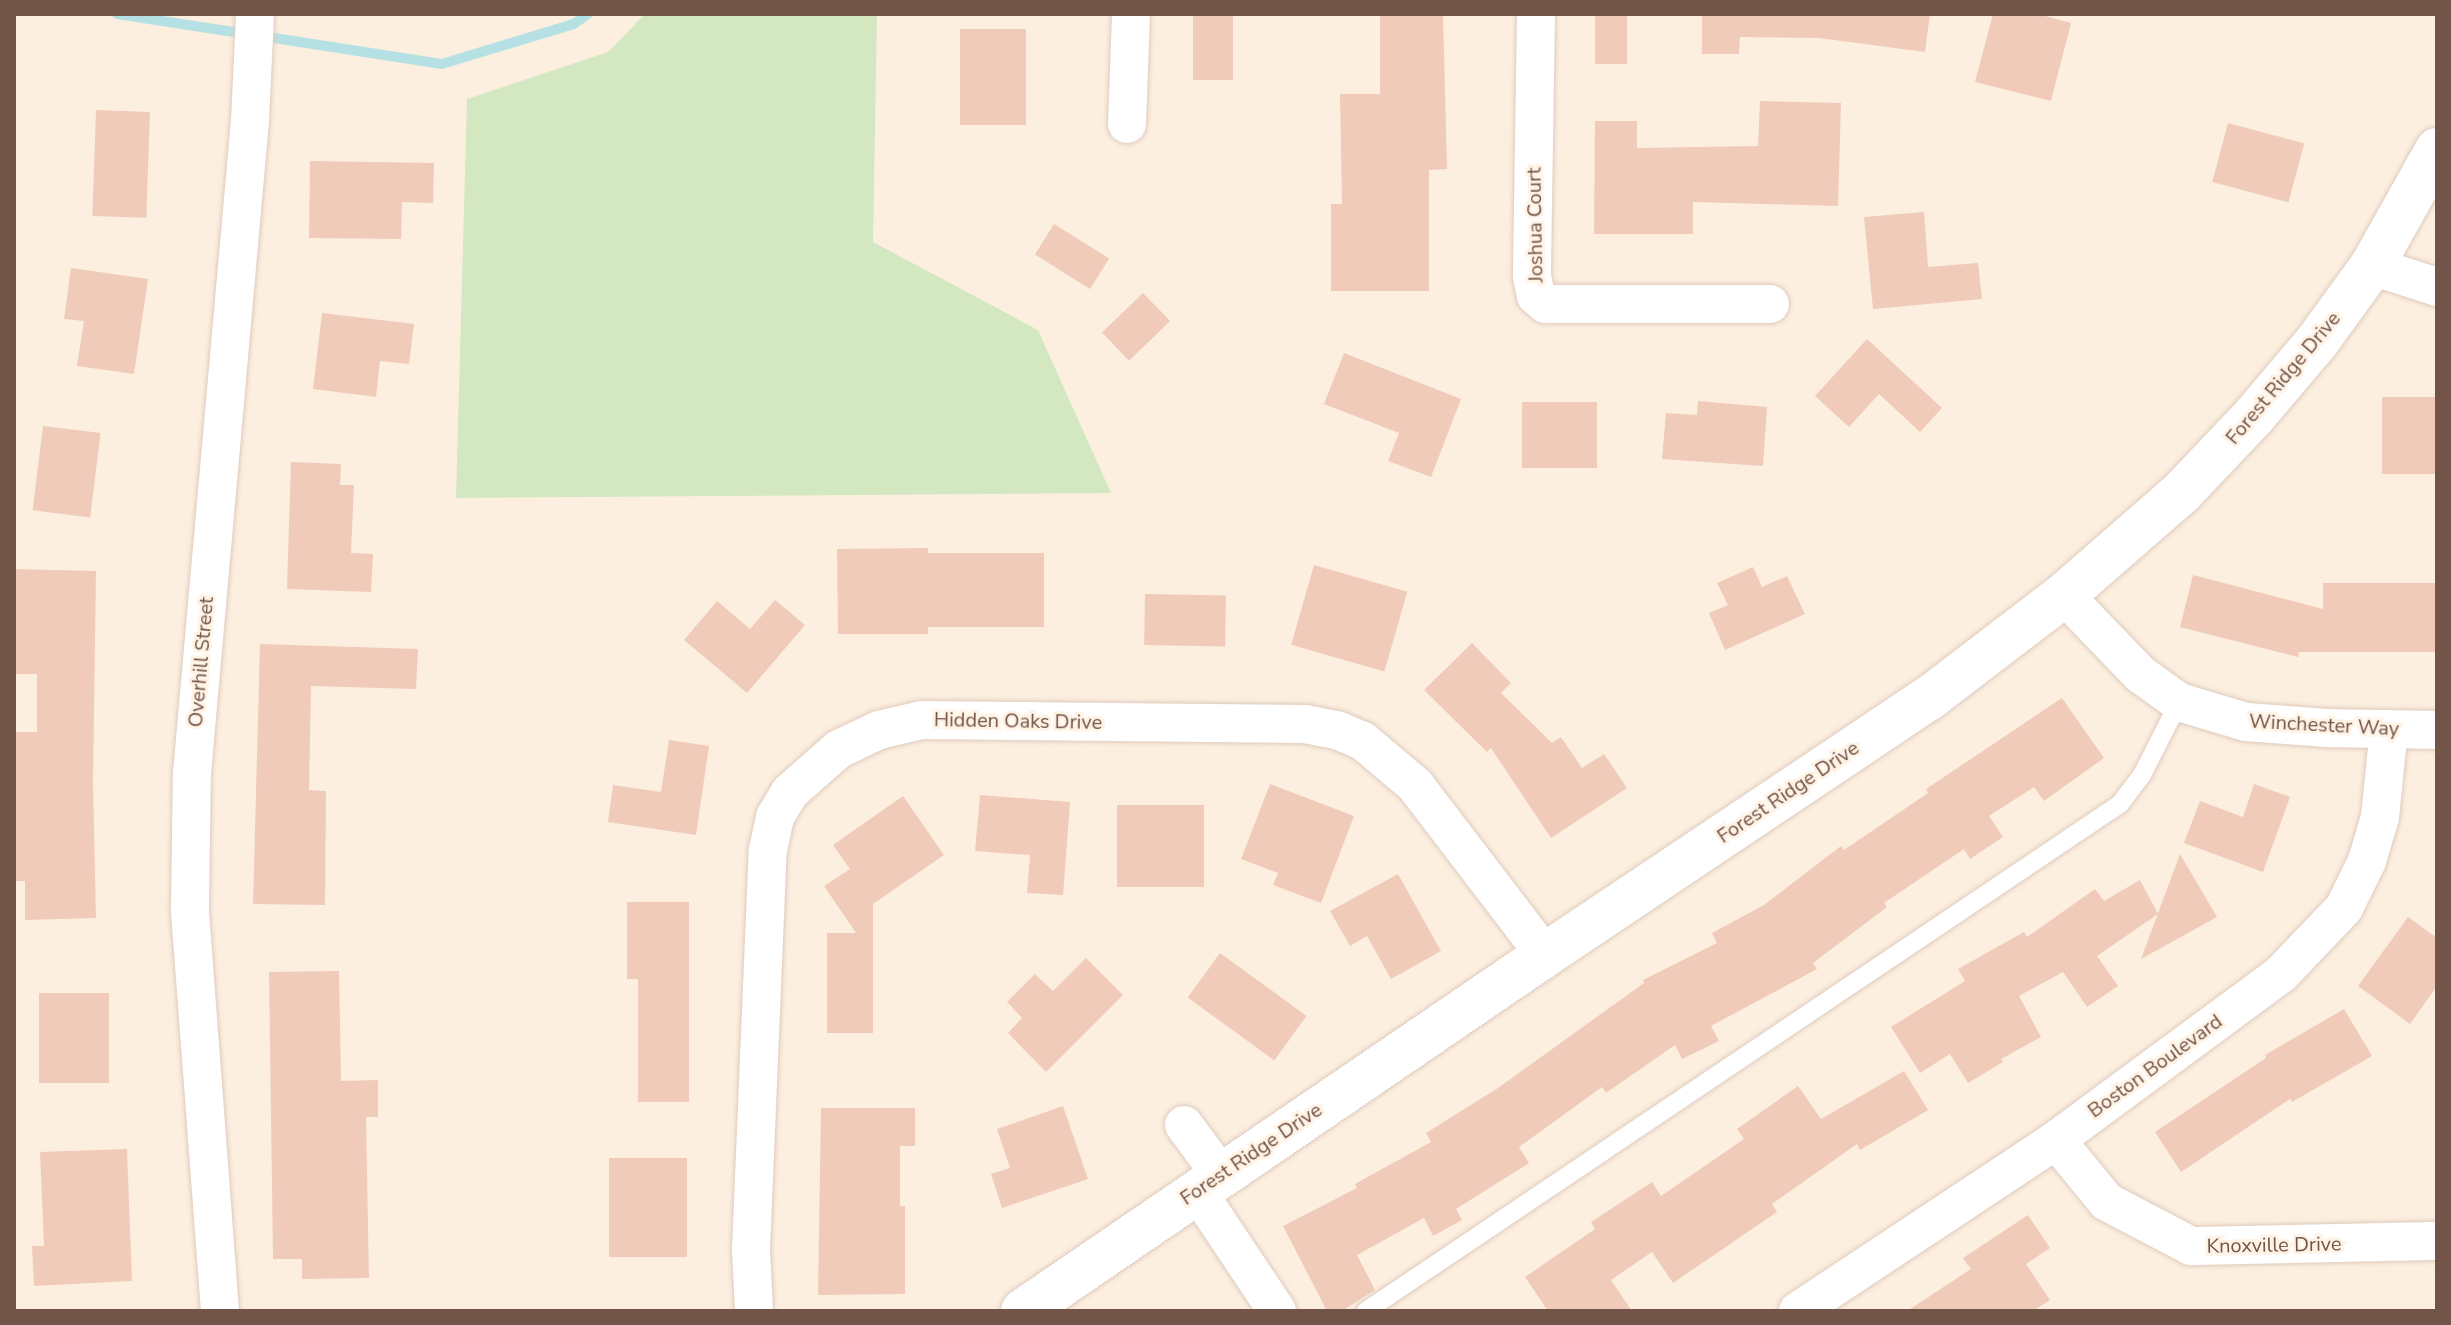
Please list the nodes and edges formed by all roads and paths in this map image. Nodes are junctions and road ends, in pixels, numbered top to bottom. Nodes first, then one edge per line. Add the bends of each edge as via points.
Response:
1 (1131, 14) edge
2 (1536, 14) edge
3 (254, 28) edge
4 (1127, 124) dead end
5 (2437, 150) edge
6 (2372, 266) junction
7 (2437, 287) edge
8 (1770, 304) dead end
9 (2064, 595) junction
10 (2179, 702) junction
11 (2389, 729) junction
12 (2437, 730) edge
13 (1545, 955) junction
14 (1184, 1125) dead end
15 (2056, 1140) junction
16 (1209, 1183) junction
17 (2437, 1241) edge
18 (220, 1311) edge
19 (754, 1311) edge
20 (1023, 1311) edge
21 (1277, 1311) edge
22 (1366, 1311) edge
23 (1798, 1311) edge

1 - 4 street
2 - 8 street, Joshua Court via 1536,296 1546,304
3 - 18 street, Overhill Street via 192,773 190,908
5 - 6 main road, Forest Ridge Drive
6 - 7 street
6 - 9 main road, Forest Ridge Drive via 2254,416 2181,493
9 - 10 street, Winchester Way via 2140,674
9 - 13 main road, Forest Ridge Drive via 1928,699
10 - 11 street, Winchester Way via 2246,722
10 - 22 lane via 2142,775 2120,804
11 - 12 street, Winchester Way
11 - 15 street, Boston Boulevard via 2380,817 2367,861 2344,908 2281,974
13 - 16 main road, Forest Ridge Drive
13 - 19 street, Hidden Oaks Drive via 1415,785 1363,741 1337,730 1305,724 922,720 879,730 839,749 790,792 775,817 770,839 761,934 751,1249
14 - 16 street
15 - 17 street, Knoxville Drive via 2107,1202 2191,1246
15 - 23 street, Boston Boulevard
16 - 20 main road, Forest Ridge Drive
16 - 21 street

